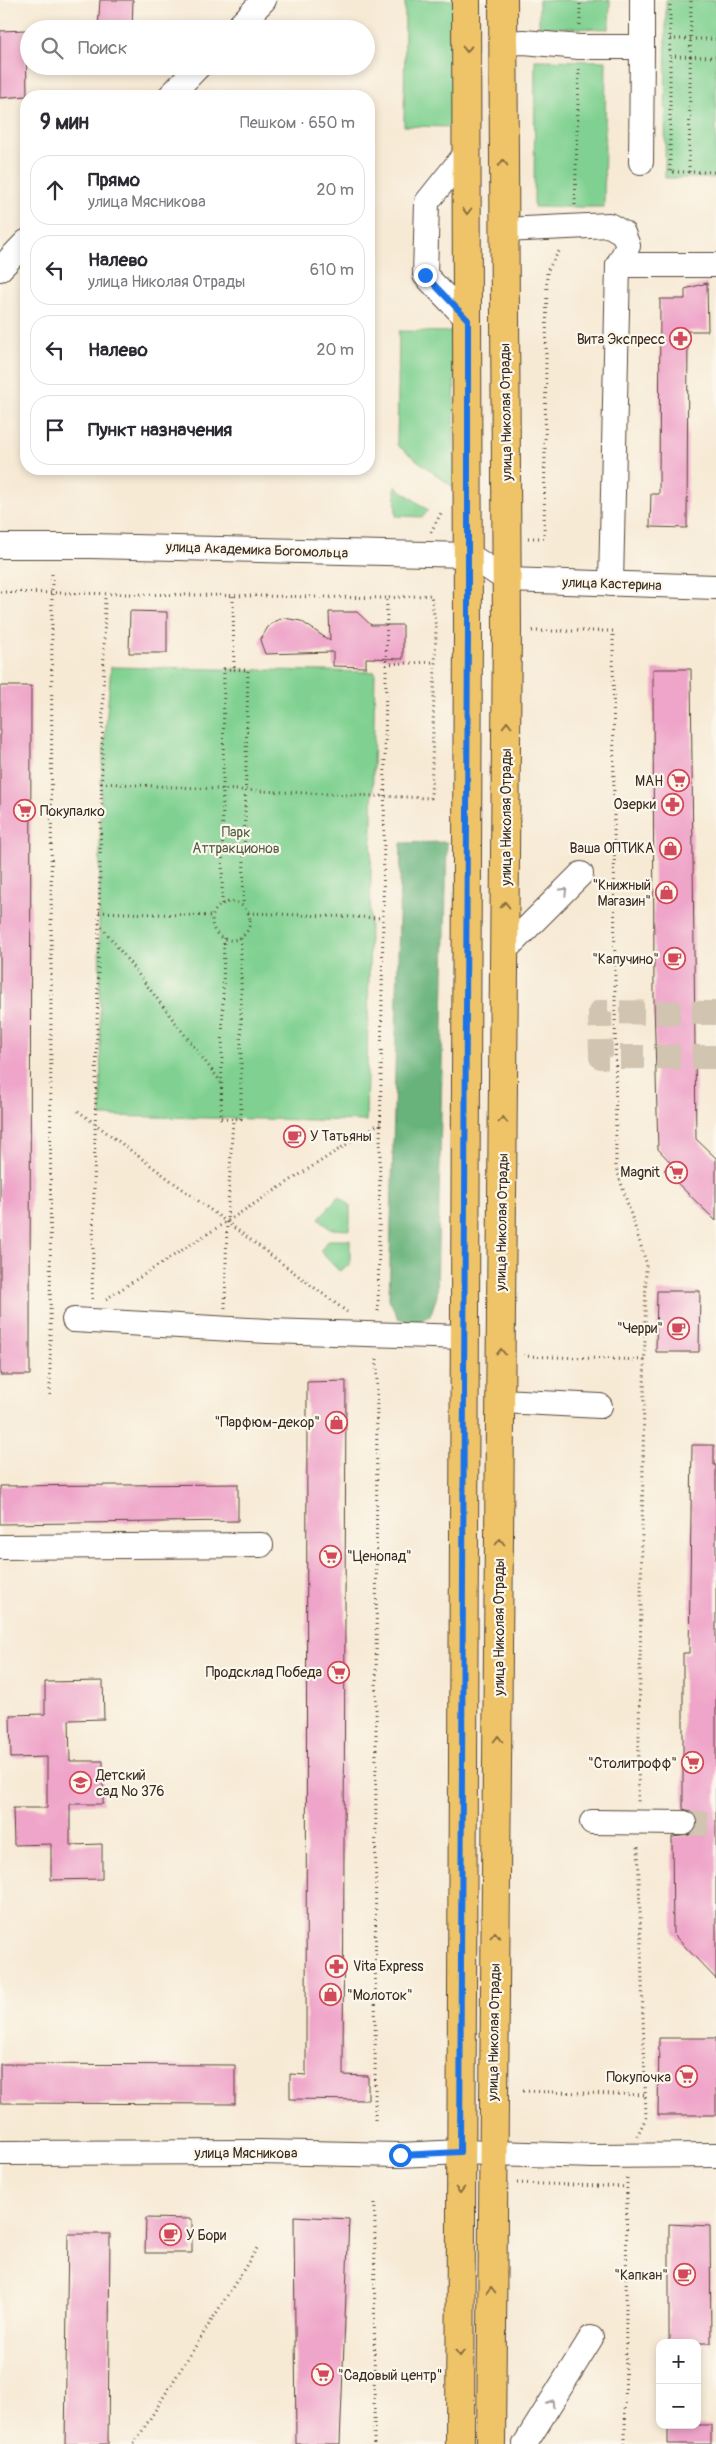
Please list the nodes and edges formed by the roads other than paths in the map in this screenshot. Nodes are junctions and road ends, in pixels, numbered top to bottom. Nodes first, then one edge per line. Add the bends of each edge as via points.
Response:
1 (264, 0) edge
2 (466, 0) edge
3 (503, 0) edge
4 (642, 0) edge
5 (245, 20) edge
6 (502, 43) junction
7 (642, 47) junction
8 (190, 75) edge
9 (176, 90) edge
10 (467, 152) junction
11 (642, 162) dead end
12 (504, 230) junction
13 (20, 248) edge
14 (618, 265) junction
15 (716, 265) edge
16 (0, 269) edge
17 (468, 320) junction
18 (0, 546) edge
19 (468, 555) junction
20 (507, 580) junction
21 (611, 584) junction
22 (716, 587) edge
23 (581, 874) dead end
24 (505, 950) junction
25 (83, 1314) road end
26 (465, 1336) junction
27 (501, 1401) junction
28 (600, 1406) dead end
29 (261, 1545) dead end
30 (0, 1547) edge
31 (592, 1822) dead end
32 (684, 1822) tunnel mouth
33 (460, 2152) junction
34 (0, 2153) edge
35 (492, 2153) junction
36 (716, 2155) edge
37 (591, 2338) dead end
38 (460, 2444) edge
39 (491, 2444) edge
40 (525, 2444) edge

1 - 5 street
2 -> 10 main road
3 - 6 main road, улица Николая Отрады
4 - 7 street
6 - 7 street via 579,48
12 -> 6 main road, улица Николая Отрады
7 - 11 street
8 - 9 street
10 -> 17 main road
10 - 17 street via 427,202 425,275
12 - 14 street via 609,225 624,233 628,246
12 - 20 main road, улица Николая Отрады
13 - 16 street
14 - 15 street
14 - 21 street
17 - 19 main road
18 - 19 street, улица Академика Богомольца
19 - 20 street
19 - 26 main road
20 - 21 street, улица Кастерина
24 -> 20 main road, улица Николая Отрады
21 - 22 street, улица Кастерина
24 -> 23 street
27 -> 24 main road, улица Николая Отрады
25 - 26 street via 225,1329
26 - 33 main road
27 - 28 street
35 -> 27 main road, улица Николая Отрады
29 - 30 street
31 - 32 street
33 - 34 street, улица Мясникова via 400,2155
33 - 35 street, улица Мясникова
33 -> 38 main road
35 - 36 street, улица Мясникова
39 -> 35 main road, улица Николая Отрады
40 -> 37 street

